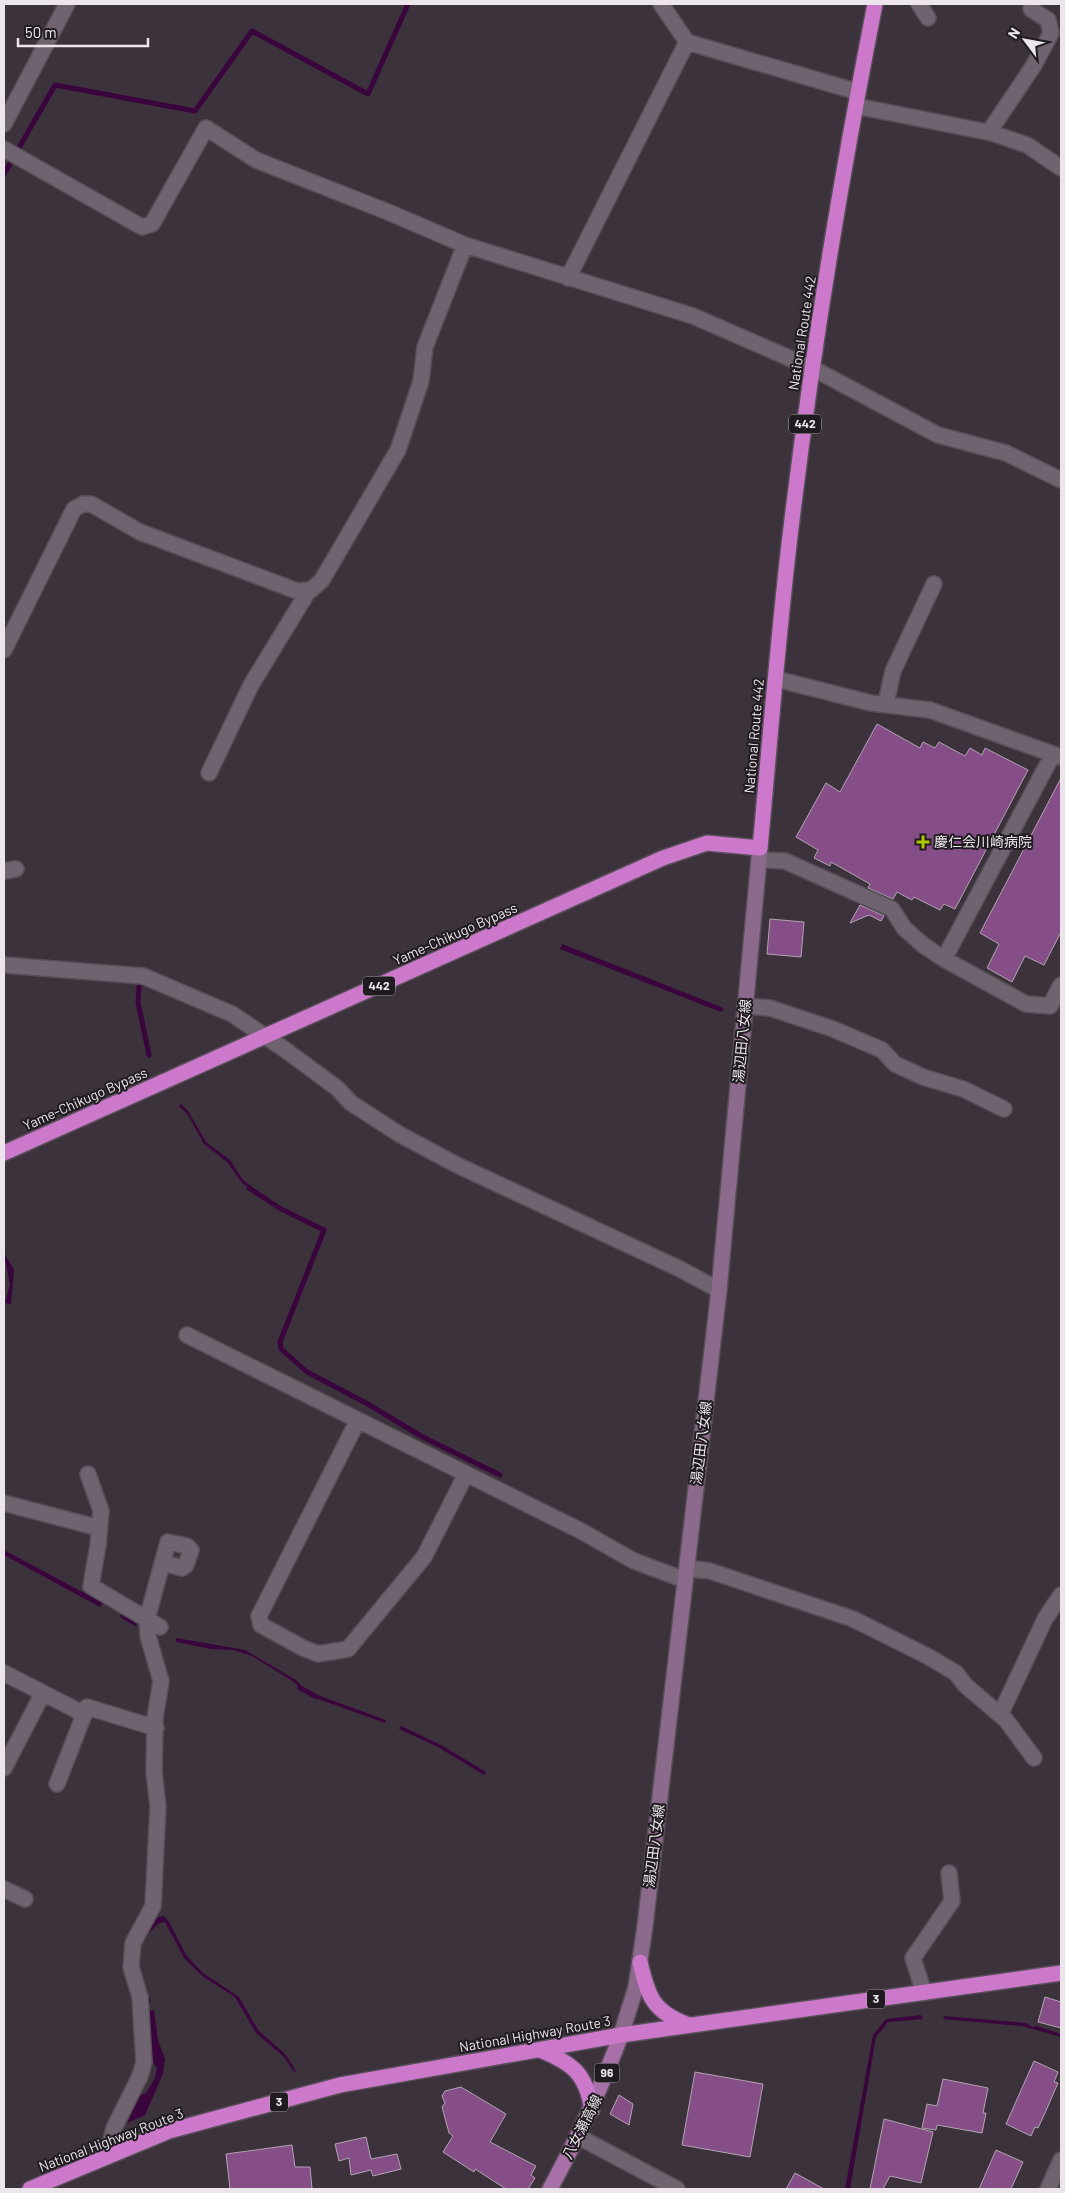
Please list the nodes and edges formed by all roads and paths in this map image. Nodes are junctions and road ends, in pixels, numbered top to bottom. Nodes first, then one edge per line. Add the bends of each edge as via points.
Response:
1 (66, 4) edge
2 (661, 4) edge
3 (875, 4) edge
4 (919, 4) edge
5 (1031, 9) dead end
6 (928, 18) dead end
7 (687, 42) junction
8 (857, 99) junction
9 (4, 124) edge
10 (989, 132) junction
11 (4, 149) edge
12 (1061, 168) edge
13 (465, 245) junction
14 (568, 278) junction
15 (812, 368) junction
16 (1061, 480) edge
17 (934, 584) dead end
18 (308, 590) junction
19 (4, 650) edge
20 (776, 679) junction
21 (886, 703) junction
22 (1057, 756) edge
23 (209, 773) dead end
24 (760, 854) junction
25 (944, 959) junction
26 (4, 965) edge
27 (1061, 985) edge
28 (745, 1006) junction
29 (267, 1036) junction
30 (1004, 1109) dead end
31 (4, 1153) edge
32 (719, 1290) junction
33 (187, 1335) dead end
34 (358, 1420) junction
35 (88, 1474) dead end
36 (466, 1474) junction
37 (4, 1503) edge
38 (99, 1528) junction
39 (162, 1563) dead end
40 (686, 1574) junction
41 (1061, 1595) edge
42 (146, 1618) junction
43 (160, 1627) dead end
44 (4, 1673) edge
45 (43, 1693) junction
46 (84, 1714) junction
47 (1000, 1715) junction
48 (156, 1728) junction
49 (1034, 1758) dead end
50 (4, 1768) edge
51 (57, 1784) dead end
52 (949, 1873) dead end
53 (4, 1889) edge
54 (25, 1899) dead end
55 (640, 1962) junction
56 (1061, 1973) edge
57 (924, 1993) junction
58 (691, 2026) junction
59 (621, 2036) junction
60 (538, 2049) junction
61 (592, 2110) junction
62 (579, 2137) junction
63 (107, 2157) junction
64 (1061, 2160) edge
65 (30, 2189) edge
66 (550, 2189) edge
67 (677, 2189) edge
68 (1048, 2189) edge

1 - 9 street
2 - 7 street
3 - 8 highway, National Route 442 / 442
4 - 6 street
5 - 10 street via 1048,20 1051,33 1034,65
7 - 8 street
7 - 14 street
8 - 10 street
8 - 15 highway, National Route 442 / 442
10 - 12 street via 1027,144
11 - 13 street via 142,227 152,224 206,128 256,160
13 - 14 street
13 - 18 street via 425,347 420,381 398,450 322,580
14 - 15 street via 693,316
15 - 16 street via 938,435 1006,453
15 - 20 highway, National Route 442 / 442 via 790,530
17 - 21 street via 892,671
18 - 19 street via 297,591 140,532 91,504 83,504 74,509
18 - 23 street via 251,685
20 - 21 street via 872,703
20 - 24 highway, National Route 442 / 442
21 - 22 street via 930,710
22 - 25 street
24 - 25 street via 785,861 892,909 904,928 923,946
24 - 28 main road, 湯辺田八女線
24 - 29 highway, Yame-Chikugo Bypass / 442 via 707,843 663,858
25 - 27 street via 1026,1004 1050,1006
26 - 29 street via 143,976 232,1014
28 - 30 street via 770,1008 833,1029 882,1050 894,1064 963,1089
28 - 32 main road, 湯辺田八女線
29 - 31 highway, Yame-Chikugo Bypass / 442
29 - 32 street via 337,1088 351,1103 399,1134
32 - 40 main road, 湯辺田八女線
33 - 34 street
34 - 36 street
34 - 36 street via 259,1616 261,1624 303,1648 318,1654 348,1649 424,1557
35 - 38 street via 101,1511
36 - 40 street via 634,1561
37 - 38 street
38 - 42 street via 91,1586
39 - 42 street
40 - 47 street via 710,1571 853,1619 956,1673
40 - 55 main road, 湯辺田八女線
41 - 47 street via 1045,1619
42 - 43 street
42 - 48 street via 161,1681
44 - 45 street
45 - 46 street
45 - 50 street
46 - 48 street via 87,1707
46 - 51 street
47 - 49 street
48 - 63 street via 154,1772 158,1806 153,1906 133,1943 131,1967 140,1997 144,2062 114,2128
52 - 57 street via 952,1901 913,1958
53 - 54 street
55 - 58 highway via 654,2004 675,2020
55 - 59 main road, 湯辺田八女線
56 - 57 highway, National Highway Route 3 / 3
57 - 58 highway, National Highway Route 3 / 3
58 - 59 highway, National Highway Route 3 / 3
59 - 60 highway, National Highway Route 3 / 3
59 - 61 main road, 八女瀬高線 / 96
60 - 61 highway via 577,2070 584,2081
60 - 63 highway, National Highway Route 3 / 3 via 340,2085 169,2131
61 - 62 main road, 八女瀬高線 / 96
62 - 66 main road, 八女瀬高線 / 96
62 - 67 street
63 - 65 highway, National Highway Route 3 / 3
64 - 68 street

